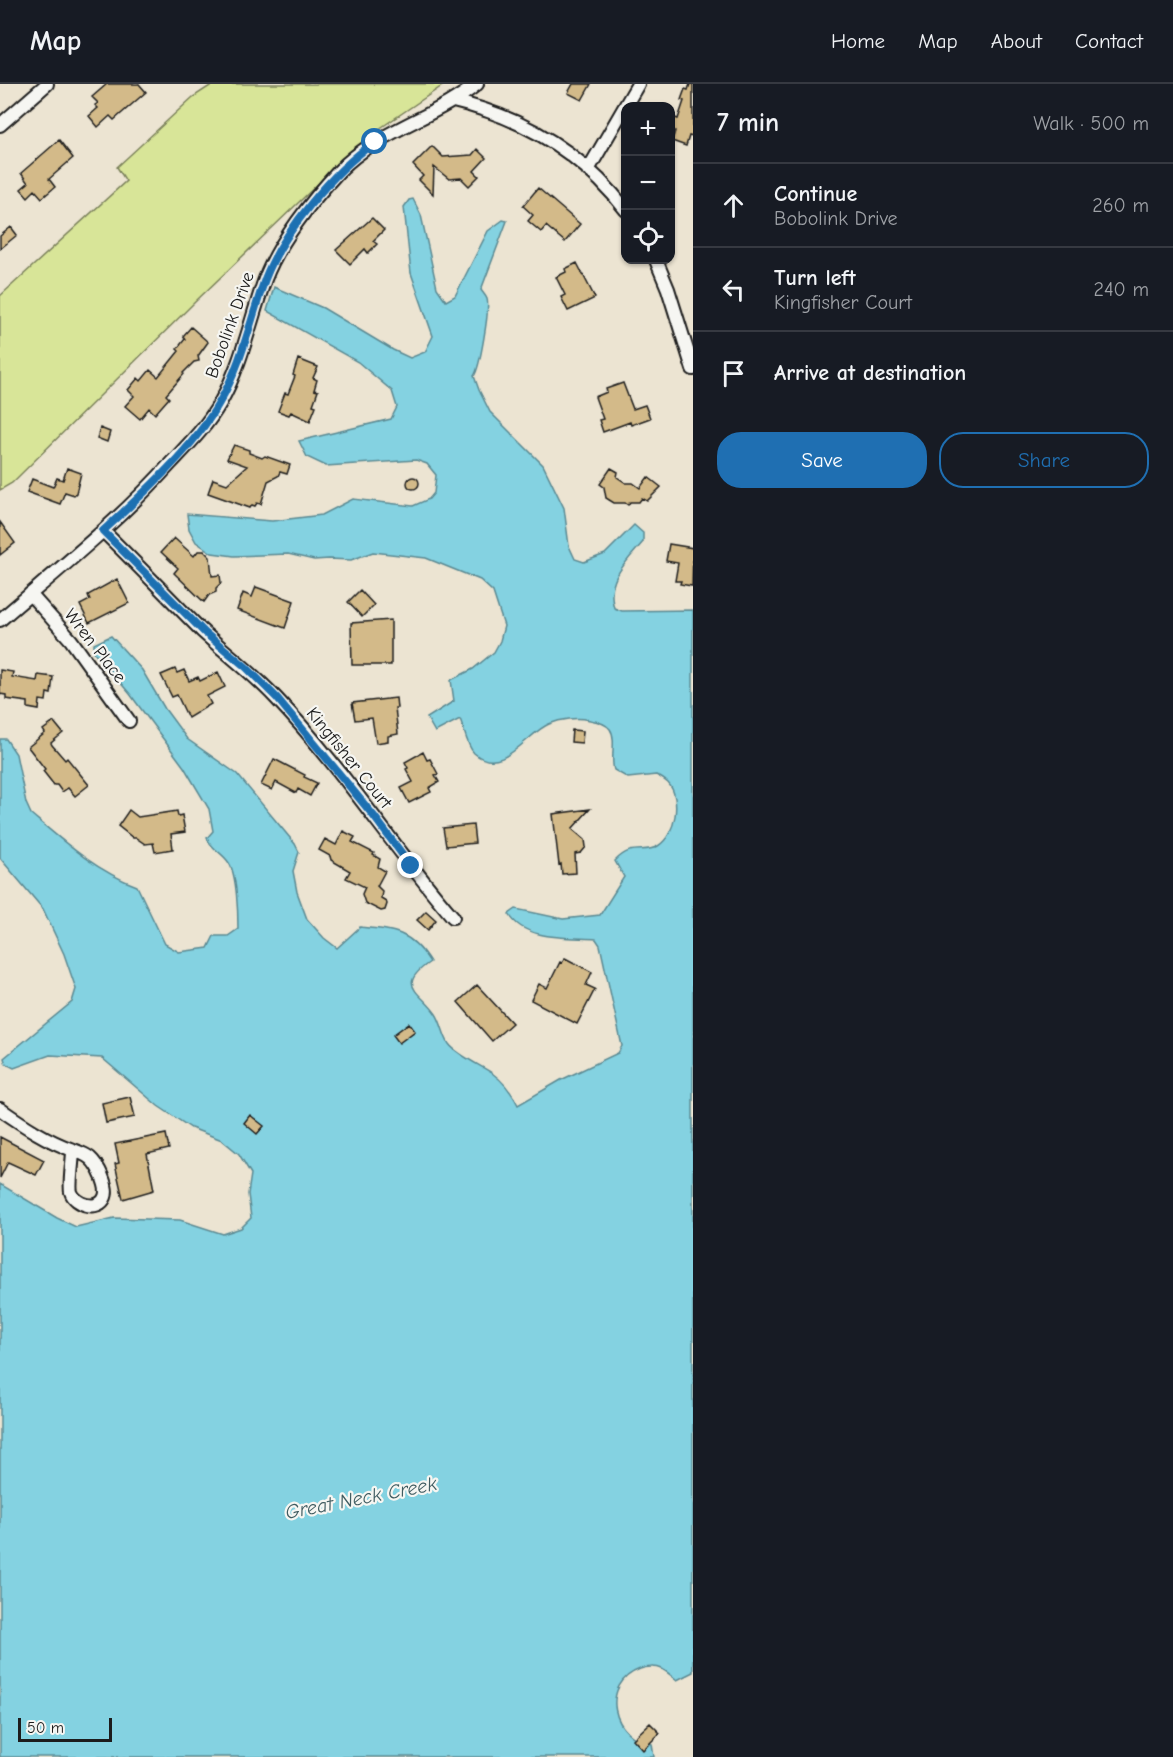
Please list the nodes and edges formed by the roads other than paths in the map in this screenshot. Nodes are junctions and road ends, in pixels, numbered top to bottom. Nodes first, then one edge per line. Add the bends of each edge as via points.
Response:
1 (47, 84) edge
2 (477, 84) edge
3 (638, 84) edge
4 (453, 101) junction
5 (628, 102) edge
6 (621, 115) edge
7 (0, 125) edge
8 (588, 170) junction
9 (621, 205) edge
10 (658, 264) edge
11 (693, 369) edge
12 (103, 531) junction
13 (30, 594) junction
14 (0, 620) edge
15 (129, 721) dead end
16 (453, 917) dead end
17 (0, 1109) edge
18 (73, 1150) dead end

1 - 7 street
2 - 4 street, Bobolink Drive
3 - 5 street
4 - 8 street via 529,128
4 - 12 street, Bobolink Drive via 375,142 332,179 275,256 246,344 214,412 149,488
6 - 8 street
8 - 9 street
10 - 11 street
12 - 13 street, Bobolink Drive
12 - 16 street, Kingfisher Court via 198,627 277,698
13 - 14 street, Bobolink Drive
13 - 15 street, Wren Place via 71,640
17 - 18 street

